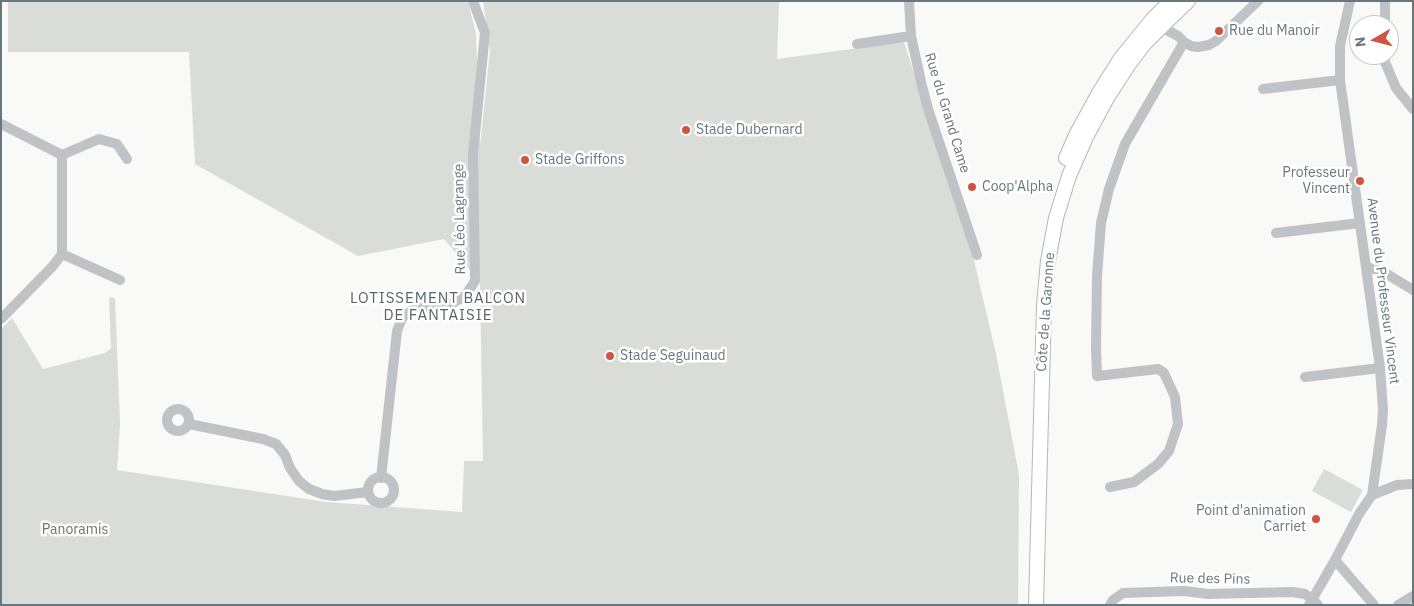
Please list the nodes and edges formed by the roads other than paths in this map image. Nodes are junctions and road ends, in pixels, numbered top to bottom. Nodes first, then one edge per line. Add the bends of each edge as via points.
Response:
1 (473, 1) edge
2 (909, 1) edge
3 (1188, 1) edge
4 (1258, 1) edge
5 (1350, 1) edge
6 (1385, 1) edge
7 (1170, 7) edge
8 (1384, 15) edge
9 (1162, 26) junction
10 (911, 36) junction
11 (1181, 39) junction
12 (857, 44) dead end
13 (1386, 65) edge
14 (1340, 80) junction
15 (1263, 89) dead end
16 (1413, 109) edge
17 (1, 124) edge
18 (62, 155) junction
19 (127, 159) dead end
20 (1360, 223) junction
21 (1276, 233) dead end
22 (62, 254) junction
23 (977, 255) dead end
24 (1366, 267) junction
25 (120, 280) dead end
26 (1413, 290) edge
27 (2, 315) edge
28 (1380, 368) junction
29 (1305, 377) dead end
30 (189, 424) dead end
31 (381, 478) junction
32 (1413, 484) edge
33 (1110, 487) dead end
34 (368, 492) junction
35 (1372, 495) junction
36 (1335, 560) junction
37 (1413, 596) edge
38 (1313, 603) edge
39 (1027, 605) edge
40 (1036, 605) edge
41 (1110, 605) edge
42 (1374, 605) edge
43 (1398, 605) edge

1 - 31 street, Rue Léo Lagrange via 485,33 473,154 475,281 465,296 453,303 414,309 402,318 397,331
2 - 10 street, Rue du Grand Came
3 - 7 main road, Côte de la Garonne
4 - 11 street via 1209,45 1191,46
5 - 14 street, Avenue du Professeur Vincent via 1340,46
6 - 8 street
7 - 9 main road, Côte de la Garonne
7 - 11 street
7 - 39 main road, Côte de la Garonne via 1121,58 1098,93 1060,174 1047,217 1038,260 1034,304
9 - 11 street
9 - 40 main road, Côte de la Garonne via 1129,64 1107,98 1069,176 1056,218 1044,305
10 - 12 street
10 - 23 street, Rue du Grand Came via 929,112
11 - 33 street via 1126,144 1109,189 1101,223 1096,348 1097,376 1158,369 1164,373 1175,397 1178,424 1168,451 1158,464 1134,482
13 - 16 street via 1396,88
14 - 15 street
14 - 20 street, Avenue du Professeur Vincent
17 - 18 street
18 - 19 street via 99,139 117,144
18 - 22 street
20 - 21 street
20 - 24 street, Avenue du Professeur Vincent
22 - 25 street
22 - 27 street via 52,268
24 - 26 street via 1382,271
24 - 28 street, Avenue du Professeur Vincent
28 - 29 street
28 - 35 street, Avenue du Professeur Vincent via 1382,425
30 - 34 street via 276,444 299,480 322,494 334,496
31 - 34 street via 370,484
31 - 34 street via 392,483 394,491 390,499 383,503 375,502
32 - 35 street via 1397,484
35 - 36 street
36 - 38 street
36 - 42 street
37 - 43 street
38 - 41 street, Rue des Pins via 1305,594 1292,592 1208,594 1184,591 1123,593

